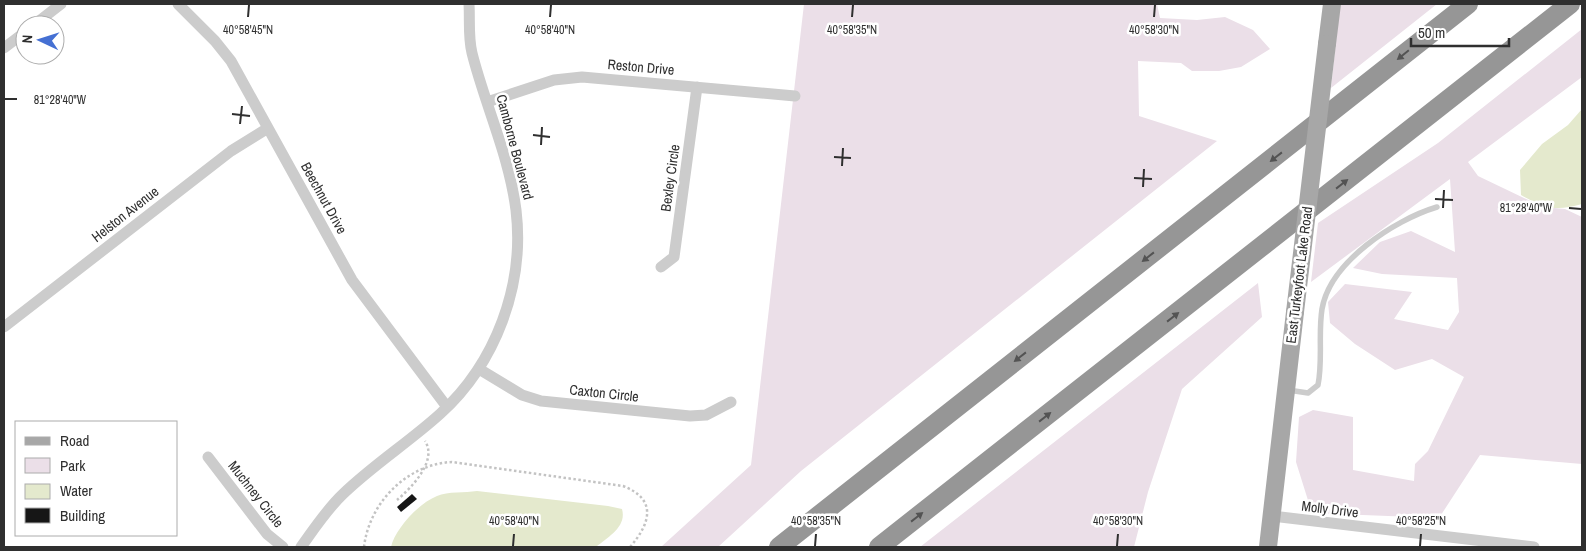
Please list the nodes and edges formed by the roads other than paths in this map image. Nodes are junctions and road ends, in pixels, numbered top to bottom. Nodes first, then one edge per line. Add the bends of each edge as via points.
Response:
1 (61, 4) edge
2 (178, 4) edge
3 (469, 4) edge
4 (1332, 4) edge
5 (1468, 4) edge
6 (1570, 4) edge
7 (47, 15) edge
8 (15, 40) edge
9 (4, 48) edge
10 (697, 88) junction
11 (795, 96) dead end
12 (487, 102) junction
13 (268, 128) junction
14 (1437, 207) dead end
15 (661, 267) dead end
16 (4, 327) edge
17 (479, 368) junction
18 (1286, 390) junction
19 (732, 402) dead end
20 (447, 407) junction
21 (208, 457) dead end
22 (1272, 516) junction
23 (282, 547) edge
24 (301, 547) edge
25 (779, 547) edge
26 (879, 547) edge
27 (1268, 547) edge
28 (1534, 547) edge

1 - 7 street
2 - 13 street, Beechnut Drive via 224,51
3 - 12 street, Camborne Boulevard via 472,52
4 - 18 main road, East Turkeyfoot Lake Road, bridge
5 -> 25 highway
26 -> 6 highway
8 - 9 street
10 - 11 street, Reston Drive
10 - 12 street, Reston Drive via 582,77 554,80
10 - 15 street, Bexley Circle via 674,257
12 - 17 street, Camborne Boulevard via 514,194 518,246 502,326
13 - 16 street, Helston Avenue via 231,150
13 - 20 street, Beechnut Drive via 352,280
14 - 18 lane via 1396,224 1358,252 1325,298 1318,385 1308,393
17 - 19 street, Caxton Circle via 522,395 549,402 690,416 706,415
17 - 20 street, Camborne Boulevard
18 - 22 main road, East Turkeyfoot Lake Road
20 - 24 street, Camborne Boulevard via 342,495
21 - 23 street, Muchney Circle via 267,534
22 - 27 main road, East Turkeyfoot Lake Road
22 - 28 street, Molly Drive

